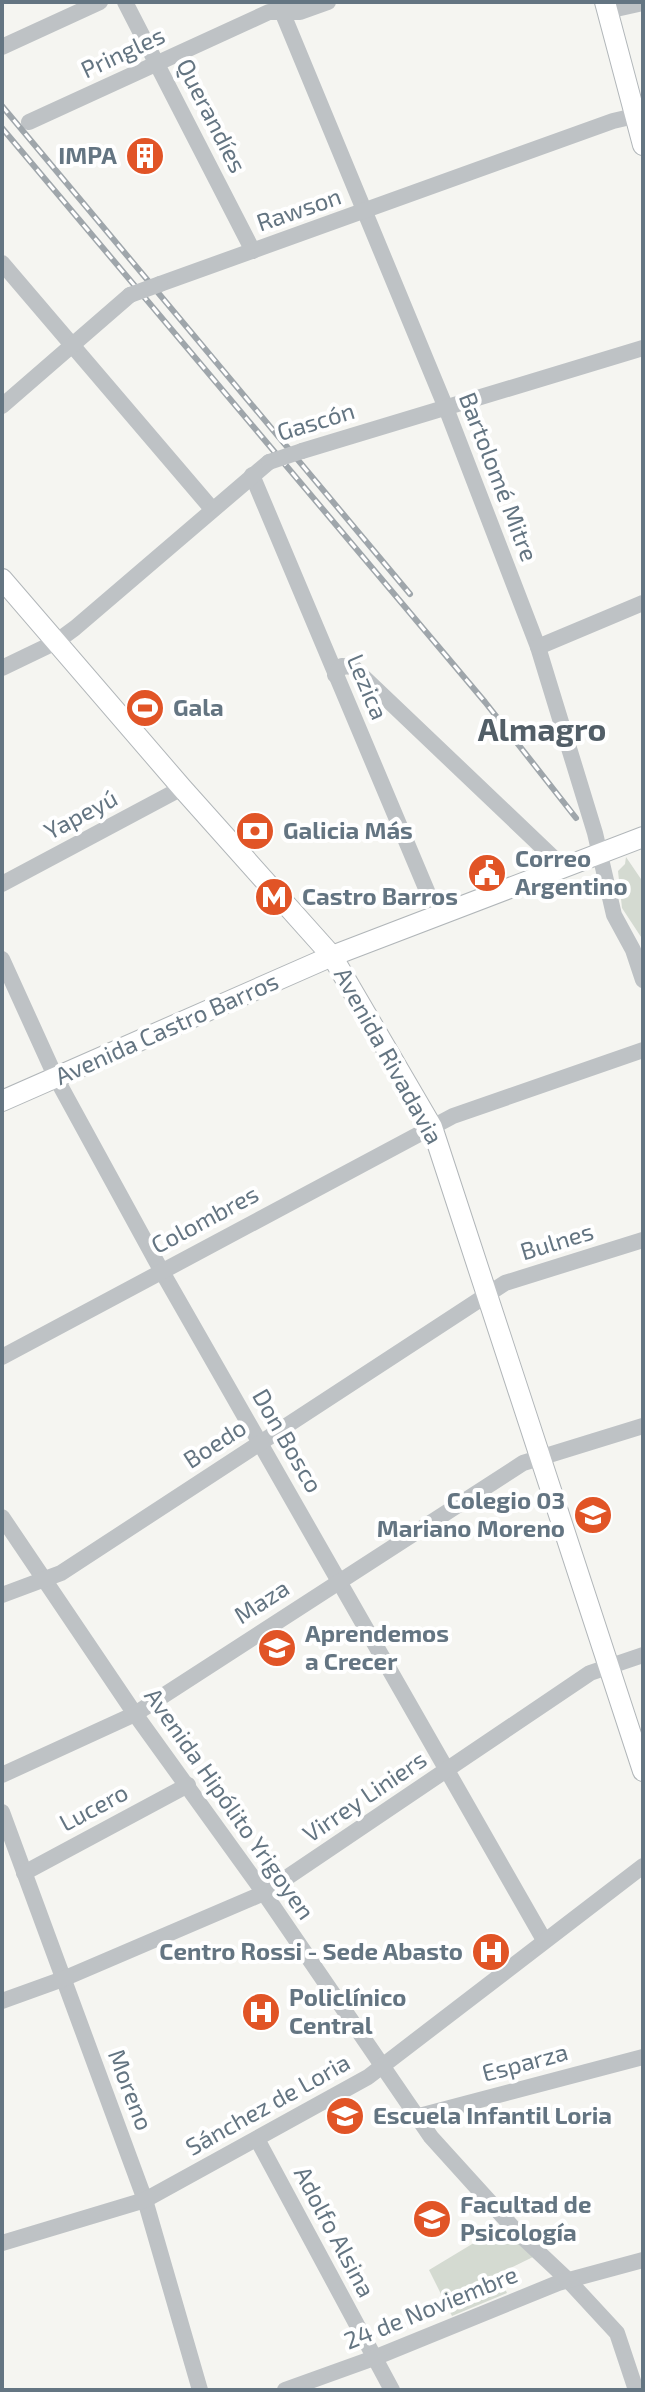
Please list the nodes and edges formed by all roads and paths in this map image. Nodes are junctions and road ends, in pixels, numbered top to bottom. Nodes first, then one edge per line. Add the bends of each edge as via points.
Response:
1 (100, 2) edge
2 (125, 2) edge
3 (328, 2) edge
4 (643, 3) edge
5 (606, 6) edge
6 (280, 7) edge
7 (2, 47) edge
8 (157, 64) junction
9 (639, 114) edge
10 (29, 122) dead end
11 (643, 145) edge
12 (365, 212) junction
13 (253, 251) junction
14 (2, 263) edge
15 (72, 345) junction
16 (643, 348) edge
17 (2, 406) edge
18 (446, 408) junction
19 (252, 475) junction
20 (212, 509) junction
21 (2, 579) edge
22 (643, 603) edge
23 (56, 642) junction
24 (538, 647) junction
25 (2, 668) edge
26 (335, 675) junction
27 (182, 788) junction
28 (643, 837) edge
29 (601, 853) junction
30 (563, 867) junction
31 (2, 884) edge
32 (438, 917) junction
33 (332, 956) junction
34 (2, 959) edge
35 (643, 980) edge
36 (643, 1050) edge
37 (56, 1078) junction
38 (2, 1101) edge
39 (432, 1127) junction
40 (643, 1240) edge
41 (161, 1270) junction
42 (488, 1295) junction
43 (2, 1357) edge
44 (643, 1426) edge
45 (260, 1444) junction
46 (541, 1458) junction
47 (2, 1517) edge
48 (44, 1579) junction
49 (339, 1580) junction
50 (2, 1595) edge
51 (643, 1655) edge
52 (609, 1667) junction
53 (135, 1714) junction
54 (447, 1771) junction
55 (643, 1771) edge
56 (2, 1775) edge
57 (188, 1785) junction
58 (2, 1812) edge
59 (643, 1866) edge
60 (24, 1873) junction
61 (264, 1893) junction
62 (544, 1940) junction
63 (63, 1979) junction
64 (2, 2001) edge
65 (643, 2057) edge
66 (383, 2066) junction
67 (419, 2116) junction
68 (257, 2139) junction
69 (145, 2200) junction
70 (2, 2243) edge
71 (643, 2260) edge
72 (568, 2280) junction
73 (374, 2358) junction
74 (200, 2390) edge
75 (285, 2390) edge
76 (392, 2390) edge
77 (636, 2390) edge

1 - 7 street
2 - 8 street, Querandíes
3 - 6 street, Pringles via 300,12
4 - 5 street
5 - 9 main road
6 - 8 street, Pringles
6 - 12 street, Bartolomé Mitre
8 - 10 street, Pringles
8 - 13 street, Querandíes
9 - 11 main road
9 - 12 street, Rawson
12 - 13 street, Rawson
12 - 18 street, Bartolomé Mitre
13 - 15 street, Rawson, bridge via 130,295
14 - 15 street
15 - 17 street, Rawson
15 - 20 street
16 - 18 street, Gascón
18 - 19 street, Gascón, bridge via 269,462
18 - 24 street, Bartolomé Mitre
19 - 20 street, Gascón
19 - 26 street, Lezica
20 - 23 street, Gascón
21 - 23 main road, Avenida Rivadavia
22 - 24 street
23 - 25 street, Gascón
23 - 27 main road, Avenida Rivadavia
24 - 29 street, Bartolomé Mitre
26 - 30 street via 342,666 353,667
26 - 32 street, Lezica
27 - 31 street, Yapeyú
27 - 33 main road, Avenida Rivadavia
28 - 29 main road, Avenida Castro Barros
29 - 30 main road, Avenida Castro Barros
29 - 35 street, Bartolomé Mitre via 614,915
30 - 32 main road, Avenida Castro Barros
32 - 33 main road, Avenida Castro Barros
33 - 37 main road, Avenida Castro Barros
33 - 39 main road, Avenida Rivadavia
34 - 37 street, Don Bosco
36 - 39 street, Colombres
37 - 38 main road, Avenida Castro Barros
37 - 41 street, Don Bosco
39 - 41 street, Colombres
39 - 42 main road, Avenida Rivadavia
40 - 42 street, Bulnes via 505,1283
41 - 43 street, Colombres
41 - 45 street, Don Bosco
42 - 45 street, Boedo
42 - 46 main road, Avenida Rivadavia
44 - 46 street, Maza
45 - 48 street, Boedo
45 - 49 street, Don Bosco
46 - 49 street, Maza via 523,1463
46 - 52 main road, Avenida Rivadavia
47 - 48 street, Avenida Hipólito Yrigoyen
48 - 50 street, Boedo
48 - 53 street, Avenida Hipólito Yrigoyen
49 - 53 street, Maza
49 - 54 street, Don Bosco
51 - 52 street, Virrey Liniers
52 - 54 street, Virrey Liniers via 590,1673
52 - 55 main road, Avenida Rivadavia
53 - 56 street, Maza
53 - 57 street, Avenida Hipólito Yrigoyen
54 - 61 street, Virrey Liniers
54 - 62 street, Don Bosco
57 - 60 street, Lucero
57 - 61 street, Avenida Hipólito Yrigoyen
58 - 60 street, Moreno
59 - 62 street, Sánchez de Loria
60 - 63 street, Moreno
61 - 63 street, Virrey Liniers
61 - 66 street, Avenida Hipólito Yrigoyen
62 - 66 street, Sánchez de Loria
63 - 64 street, Virrey Liniers
63 - 69 street, Moreno
65 - 67 street, Esparza
66 - 67 street, Avenida Hipólito Yrigoyen
66 - 68 street, Sánchez de Loria
67 - 72 street, Avenida Hipólito Yrigoyen via 431,2137
68 - 69 street, Sánchez de Loria
68 - 73 street, Adolfo Alsina
69 - 70 street, Sánchez de Loria
69 - 74 street, Moreno
71 - 72 street, 24 de Noviembre
72 - 73 street, 24 de Noviembre
72 - 77 street, Avenida Hipólito Yrigoyen via 617,2333
73 - 75 street, 24 de Noviembre
73 - 76 street, Adolfo Alsina

